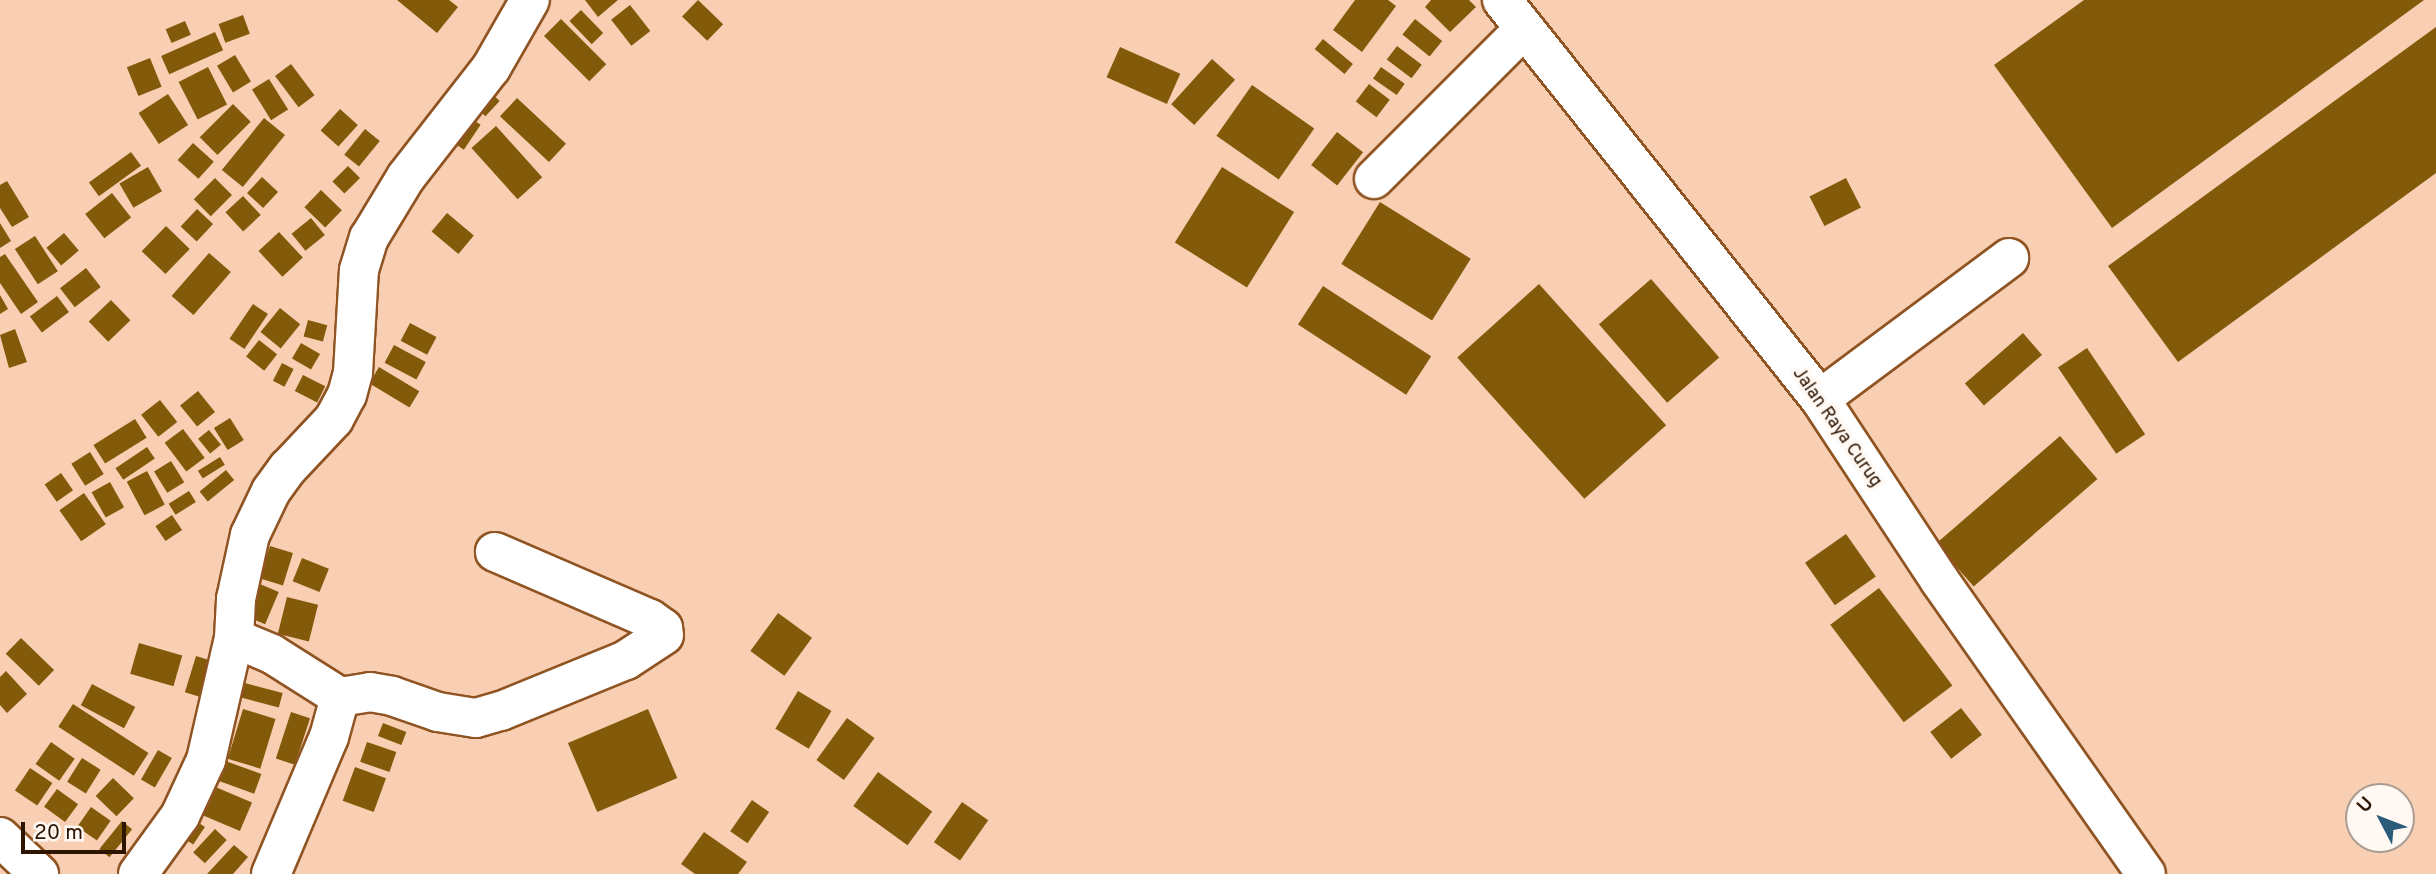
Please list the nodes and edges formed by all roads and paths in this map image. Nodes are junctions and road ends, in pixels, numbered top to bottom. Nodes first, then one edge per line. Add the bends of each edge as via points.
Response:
1 (530, 0) edge
2 (1513, 15) edge
3 (1374, 179) dead end
4 (2009, 258) dead end
5 (1820, 399) junction
6 (495, 552) dead end
7 (234, 638) junction
8 (340, 697) junction
9 (1, 840) edge
10 (39, 874) edge
11 (138, 874) edge
12 (271, 874) edge
13 (2146, 874) edge

1 - 7 street via 491,68 406,177 369,238 359,270 347,395 334,419 271,491 250,535 236,599
2 - 3 street
2 - 5 street, Jalan Raya Curug
4 - 5 street
5 - 13 street, Jalan Raya Curug via 1955,603
6 - 8 street via 650,619 663,628 664,635 626,660 475,718 370,692
7 - 8 street via 272,654
7 - 11 street via 215,727 196,787 161,846
8 - 12 street via 329,737
9 - 10 street

